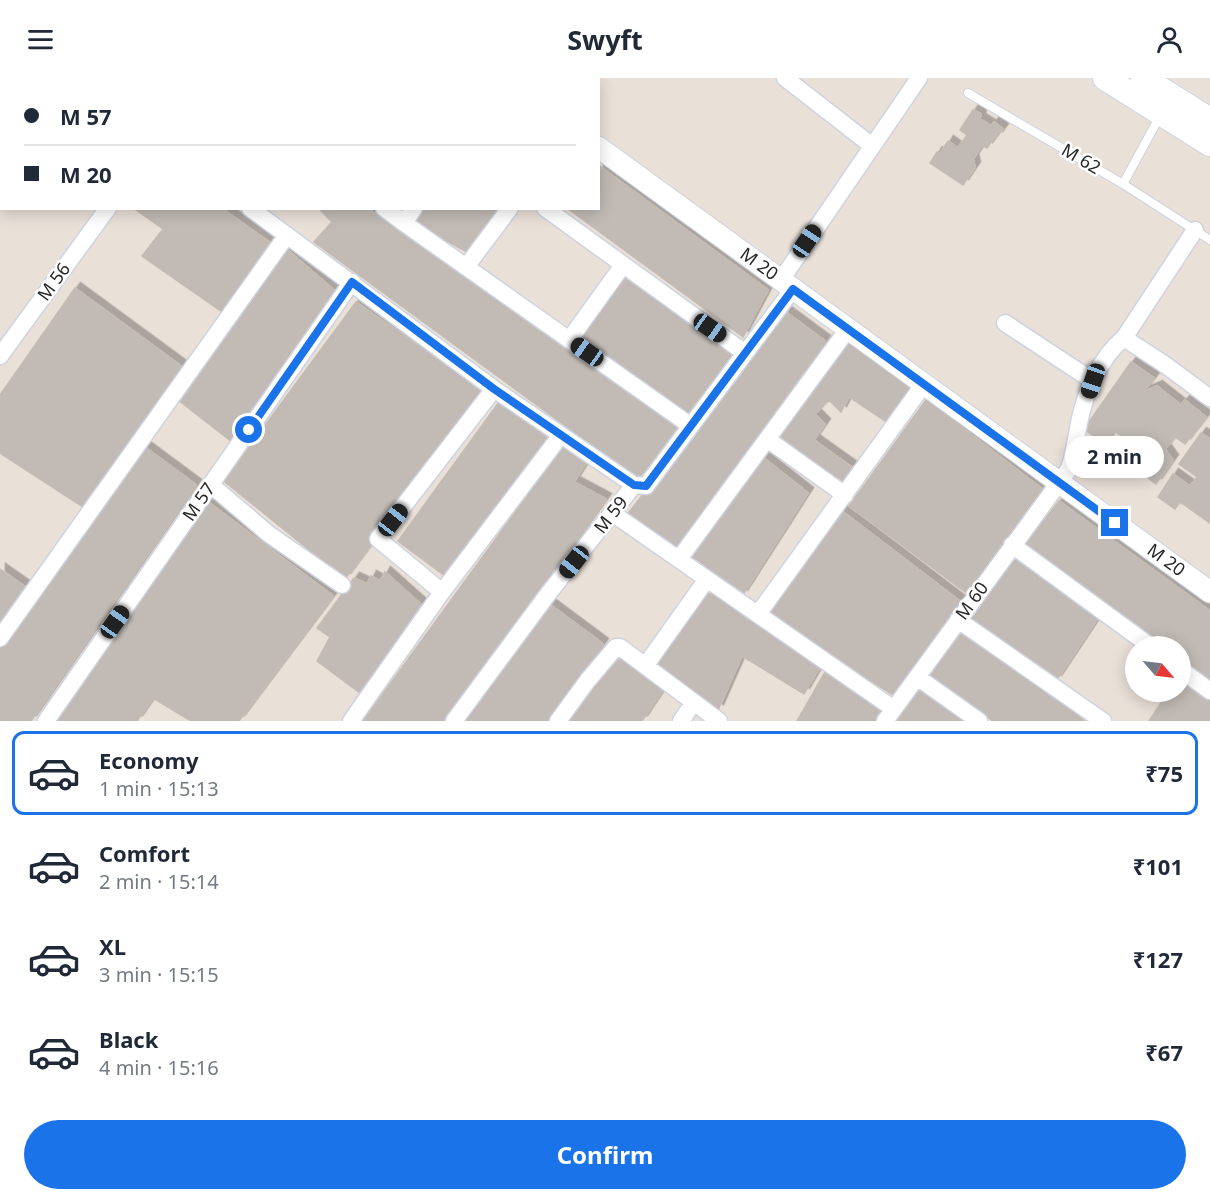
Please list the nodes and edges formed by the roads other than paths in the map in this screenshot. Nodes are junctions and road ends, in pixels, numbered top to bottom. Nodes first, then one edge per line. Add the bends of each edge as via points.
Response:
1 (785, 78) edge
2 (919, 78) edge
3 (1105, 78) edge
4 (1143, 78) edge
5 (968, 93) dead end
6 (1162, 113) junction
7 (1210, 120) edge
8 (1210, 144) edge
9 (872, 146) junction
10 (600, 148) edge
11 (1123, 184) junction
12 (106, 210) edge
13 (253, 210) edge
14 (387, 210) edge
15 (413, 210) edge
16 (509, 210) edge
17 (548, 210) edge
18 (404, 223) junction
19 (1195, 230) junction
20 (287, 235) junction
21 (1210, 240) edge
22 (623, 265) junction
23 (466, 267) junction
24 (352, 282) junction
25 (787, 284) junction
26 (1005, 323) dead end
27 (848, 329) junction
28 (1124, 338) junction
29 (569, 340) junction
30 (2, 347) edge
31 (746, 352) junction
32 (1093, 381) junction
33 (924, 384) junction
34 (494, 389) junction
35 (1210, 399) edge
36 (691, 426) junction
37 (561, 435) junction
38 (767, 439) junction
39 (1058, 482) junction
40 (211, 485) junction
41 (634, 485) junction
42 (844, 495) junction
43 (612, 513) junction
44 (1012, 545) junction
45 (679, 559) junction
46 (707, 579) junction
47 (342, 585) dead end
48 (442, 592) junction
49 (1210, 592) edge
50 (758, 614) junction
51 (958, 620) junction
52 (1136, 636) edge
53 (0, 638) edge
54 (645, 666) junction
55 (917, 677) junction
56 (1191, 677) edge
57 (1210, 691) edge
58 (694, 702) junction
59 (890, 715) edge
60 (46, 721) edge
61 (351, 721) edge
62 (454, 721) edge
63 (558, 721) edge
64 (681, 721) edge
65 (719, 721) edge
66 (979, 721) edge
67 (1102, 721) edge

1 - 9 street
2 - 9 street
3 - 6 main road
4 - 7 main road
5 - 11 lane, M 62
6 - 8 main road
6 - 11 lane
9 - 25 street
10 - 25 street, M 20
11 - 19 lane, M 62
12 - 30 street, M 56
13 - 20 street, M 59
14 - 18 street
15 - 18 street
16 - 23 street
17 - 22 street
18 - 23 street
19 - 21 lane, M 62
19 - 28 street, M 60
20 - 24 street, M 59
20 - 53 street
22 - 29 street
22 - 31 street
23 - 29 street
24 - 34 street, M 59
24 - 40 street, M 57
25 - 27 street, M 20
25 - 31 street
26 - 32 street
27 - 33 street, M 20
27 - 38 street
28 - 32 street, M 60 via 1107,355
28 - 35 street
29 - 36 street
31 - 36 street
32 - 39 street, M 60 via 1069,469
33 - 39 street, M 20
33 - 42 street
34 - 37 street, M 59
34 - 48 street via 378,539
36 - 41 street via 646,486
37 - 41 street, M 59
37 - 48 street
38 - 42 street
38 - 45 street
39 - 44 street, M 60
39 - 49 street, M 20
40 - 47 street via 270,535
40 - 60 street, M 57
41 - 43 street, M 59
42 - 50 street
43 - 45 street
43 - 62 street, M 59
44 - 51 street, M 60
44 - 52 street
45 - 46 street
46 - 50 street
46 - 54 street
48 - 61 street
50 - 59 street
51 - 55 street, M 60
51 - 67 street
54 - 58 street
54 - 63 street via 620,647 613,649
55 - 59 street, M 60
55 - 66 street
56 - 57 street
58 - 64 street
58 - 65 street

